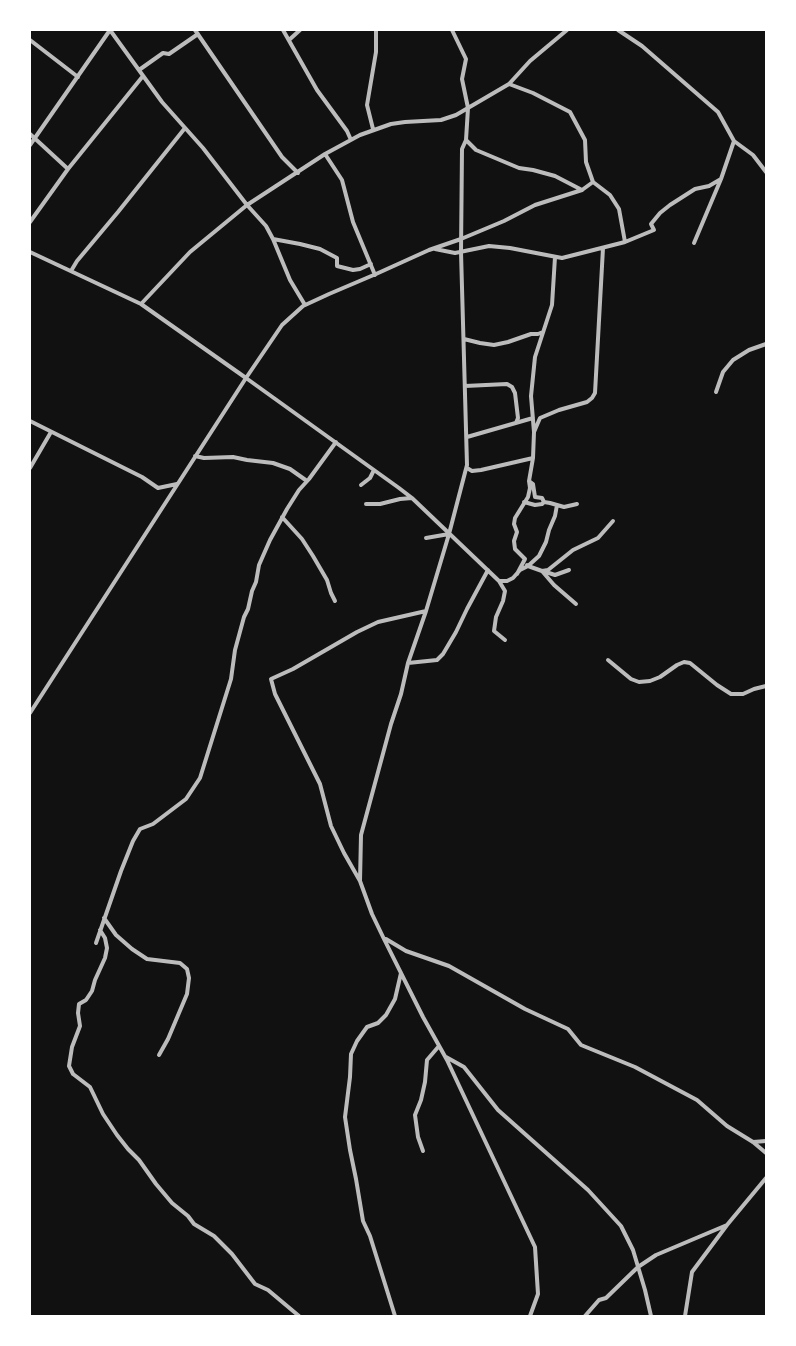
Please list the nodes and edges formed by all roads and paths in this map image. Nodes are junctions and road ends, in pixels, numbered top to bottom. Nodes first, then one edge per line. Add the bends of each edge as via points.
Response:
1 (110, 30) edge
2 (282, 30) edge
3 (300, 30) edge
4 (376, 30) edge
5 (452, 30) edge
6 (567, 30) edge
7 (618, 30) edge
8 (196, 32) edge
9 (30, 40) edge
10 (289, 40) junction
11 (139, 70) junction
12 (143, 76) junction
13 (78, 77) junction
14 (509, 84) junction
15 (468, 108) junction
16 (185, 128) junction
17 (373, 129) junction
18 (30, 134) edge
19 (35, 139) junction
20 (351, 140) junction
21 (466, 140) junction
22 (734, 141) junction
23 (30, 145) edge
24 (325, 154) junction
25 (68, 169) junction
26 (766, 172) edge
27 (298, 173) junction
28 (721, 179) junction
29 (593, 182) junction
30 (582, 190) junction
31 (247, 205) junction
32 (30, 222) edge
33 (273, 239) junction
34 (461, 239) junction
35 (625, 242) junction
36 (694, 243) dead end
37 (603, 248) junction
38 (429, 250) junction
39 (30, 252) edge
40 (461, 252) junction
41 (555, 257) junction
42 (371, 264) junction
43 (70, 271) junction
44 (375, 275) junction
45 (141, 304) junction
46 (305, 305) junction
47 (543, 332) junction
48 (464, 339) junction
49 (766, 344) edge
50 (246, 378) junction
51 (466, 386) junction
52 (716, 392) dead end
53 (533, 418) junction
54 (30, 421) edge
55 (516, 423) junction
56 (51, 432) junction
57 (534, 432) junction
58 (467, 437) junction
59 (336, 442) junction
60 (195, 456) junction
61 (532, 458) junction
62 (30, 468) edge
63 (466, 468) junction
64 (374, 470) junction
65 (307, 481) junction
66 (530, 481) junction
67 (176, 484) junction
68 (361, 485) dead end
69 (412, 498) junction
70 (524, 502) junction
71 (544, 502) junction
72 (366, 504) dead end
73 (577, 504) dead end
74 (556, 505) junction
75 (282, 517) junction
76 (613, 521) dead end
77 (449, 534) junction
78 (426, 538) dead end
79 (524, 559) junction
80 (528, 566) junction
81 (488, 570) junction
82 (570, 570) dead end
83 (542, 571) junction
84 (517, 574) junction
85 (499, 581) junction
86 (335, 601) dead end
87 (576, 604) dead end
88 (426, 611) junction
89 (505, 640) dead end
90 (608, 660) dead end
91 (408, 663) junction
92 (766, 686) edge
93 (30, 714) edge
94 (360, 880) junction
95 (104, 918) junction
96 (100, 930) junction
97 (384, 938) junction
98 (96, 943) dead end
99 (401, 973) junction
100 (439, 1046) junction
101 (159, 1055) dead end
102 (444, 1056) junction
103 (766, 1141) edge
104 (752, 1142) junction
105 (423, 1151) dead end
106 (766, 1153) edge
107 (766, 1178) edge
108 (727, 1225) junction
109 (638, 1267) junction
110 (299, 1316) edge
111 (395, 1316) edge
112 (530, 1316) edge
113 (585, 1316) edge
114 (651, 1316) edge
115 (684, 1316) edge

1 - 11 street
1 - 13 street
2 - 10 street
3 - 10 street
4 - 17 street via 376,52 366,105
5 - 15 street via 466,59 462,79
6 - 14 street via 530,60
7 - 22 street via 642,46 718,112
8 - 11 street via 169,54 163,53
8 - 27 street via 282,157
9 - 13 street
10 - 20 street via 317,90
11 - 12 street
12 - 16 street
12 - 25 street
13 - 19 street
14 - 15 street
14 - 29 street via 570,112 585,140 586,162
15 - 17 street via 441,120 405,122
15 - 21 street
16 - 31 street
16 - 43 street
17 - 20 street
18 - 19 street
19 - 23 street
19 - 25 street
20 - 24 street
21 - 30 street via 476,150 519,168 555,176
21 - 34 street via 462,148
22 - 26 street via 753,155
22 - 28 street
24 - 27 street
24 - 42 street via 342,180 353,222
25 - 32 street
27 - 31 street
28 - 35 street via 695,189 660,213 651,224 654,230
28 - 36 street
29 - 30 street
29 - 35 street via 610,195 619,209
30 - 34 street via 535,205
31 - 33 street
31 - 45 street via 190,252
33 - 42 street via 320,249 337,258 337,266 353,270
33 - 46 street via 290,280
34 - 38 street
34 - 40 street
35 - 37 street
37 - 41 street
37 - 57 street via 595,393 587,402 540,418
38 - 40 street
38 - 44 street
39 - 43 street
40 - 41 street via 488,246
40 - 48 street
41 - 47 street via 552,305
42 - 44 street
43 - 45 street
44 - 46 street
45 - 50 street
46 - 50 street via 282,324
47 - 48 street via 494,345
47 - 53 street via 536,357
48 - 51 street
49 - 52 street via 733,360 723,372
50 - 59 street
50 - 60 street
51 - 55 street via 512,386 518,418
51 - 58 street
53 - 55 street
53 - 57 street
54 - 56 street
55 - 58 street
56 - 62 street
56 - 67 street via 158,488
57 - 61 street
58 - 63 street
59 - 64 street
59 - 65 street
60 - 65 street via 233,456 273,463 290,469
60 - 67 street
61 - 63 street via 481,470
61 - 66 street
63 - 77 street
64 - 68 street
64 - 69 street
65 - 75 street
66 - 70 street
66 - 71 street via 535,496
67 - 93 street
69 - 72 street
69 - 77 street
70 - 71 street
70 - 79 street via 515,518 517,532 514,541
71 - 74 street
73 - 74 street
74 - 80 street via 546,542 539,556
75 - 86 street via 314,556 328,580
75 - 95 street via 259,565 235,650 231,679 200,778 186,799 153,824 140,829
76 - 83 street via 598,538
77 - 78 street
77 - 81 street
77 - 88 street
79 - 80 street
79 - 84 street
80 - 83 street
80 - 84 street
81 - 85 street
81 - 91 street via 443,654 437,660
82 - 83 street via 555,575
83 - 87 street
84 - 85 street via 506,581
85 - 89 street via 505,591 494,630
88 - 91 street
88 - 94 street via 378,622 271,680 320,784 331,826
90 - 92 street via 639,682 650,681 677,665 690,662 731,694 743,694
91 - 94 street via 361,835
94 - 97 street
95 - 96 street
95 - 101 street via 116,934 147,959 180,963 187,969 187,994
96 - 98 street
96 - 110 street via 107,948 92,991 79,1004 80,1026 72,1047 70,1066 73,1074 90,1087 117,1135 172,1203 194,1224 214,1236 255,1284 268,1290
97 - 99 street
97 - 104 street via 449,966 568,1029 581,1045 635,1067 697,1100
99 - 100 street
99 - 111 street via 395,999 386,1015 367,1027 351,1054 345,1117 363,1221
100 - 102 street
100 - 105 street via 427,1060 423,1091 415,1115
102 - 109 street via 464,1067 498,1110 605,1208 621,1226
102 - 112 street via 534,1248 538,1294
103 - 104 street
104 - 106 street
107 - 108 street
108 - 109 street via 656,1255
108 - 115 street via 692,1272
109 - 113 street
109 - 114 street

